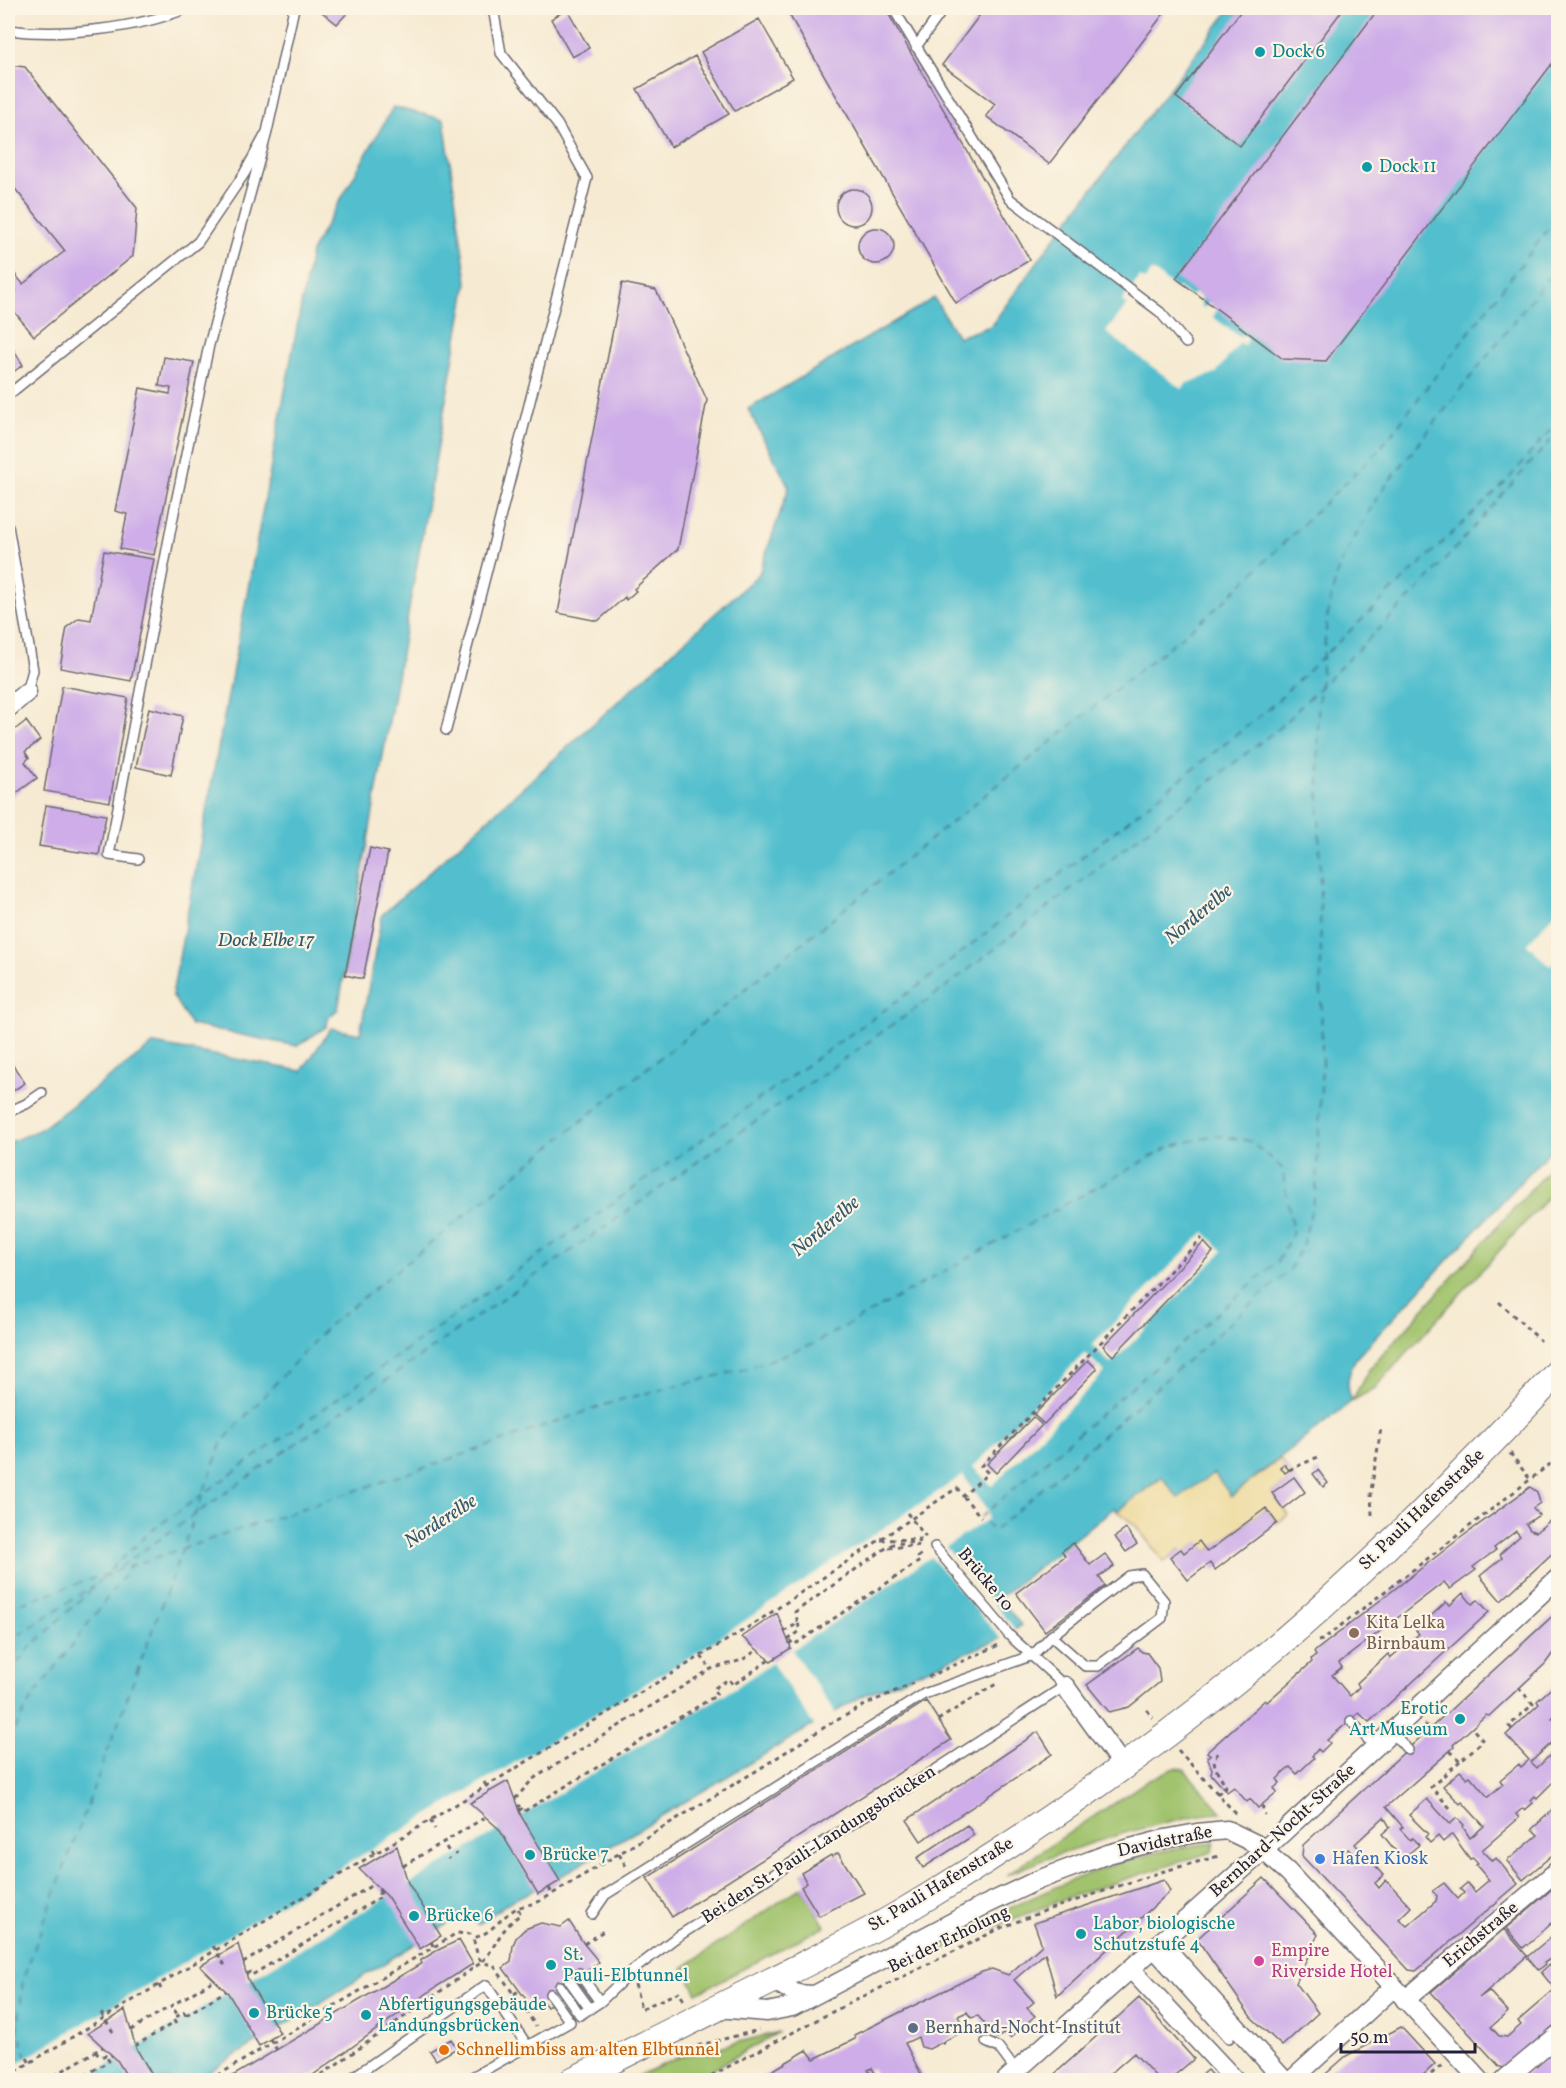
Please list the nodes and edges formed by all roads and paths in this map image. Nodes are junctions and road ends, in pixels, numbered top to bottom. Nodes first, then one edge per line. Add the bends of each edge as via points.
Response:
1 (187, 8) edge
2 (294, 8) edge
3 (493, 8) edge
4 (893, 8) edge
5 (944, 8) edge
6 (8, 30) edge
7 (916, 47) junction
8 (267, 132) junction
9 (1186, 343) dead end
10 (8, 395) edge
11 (8, 526) edge
12 (27, 692) joint
13 (8, 708) edge
14 (446, 730) dead end
15 (138, 859) dead end
16 (42, 1093) dead end
17 (8, 1112) edge
18 (1202, 1238) dead end
19 (1499, 1302) dead end
20 (1541, 1341) dead end
21 (1558, 1372) edge
22 (1381, 1428) dead end
23 (1318, 1457) dead end
24 (1558, 1458) edge
25 (1515, 1459) dead end
26 (1289, 1470) dead end
27 (1529, 1478) junction
28 (963, 1496) junction
29 (907, 1513) dead end
30 (1372, 1515) dead end
31 (981, 1517) dead end
32 (911, 1519) junction
33 (925, 1535) dead end
34 (879, 1540) junction
35 (922, 1544) dead end
36 (932, 1544) joint
37 (923, 1553) dead end
38 (1558, 1578) edge
39 (798, 1623) junction
40 (784, 1632) dead end
41 (1010, 1635) junction
42 (1051, 1636) junction
43 (1280, 1642) junction
44 (758, 1650) dead end
45 (1033, 1655) junction
46 (701, 1656) junction
47 (769, 1660) dead end
48 (708, 1665) dead end
49 (928, 1677) dead end
50 (1002, 1680) dead end
51 (918, 1681) dead end
52 (1065, 1686) junction
53 (1519, 1688) dead end
54 (1147, 1710) dead end
55 (938, 1720) dead end
56 (1351, 1721) dead end
57 (1156, 1722) dead end
58 (1472, 1728) dead end
59 (1512, 1729) dead end
60 (1392, 1732) junction
61 (1175, 1747) dead end
62 (1375, 1747) junction
63 (1221, 1750) dead end
64 (1408, 1750) dead end
65 (1450, 1751) dead end
66 (1460, 1761) junction
67 (1123, 1766) junction
68 (484, 1782) dead end
69 (486, 1786) junction
70 (489, 1791) dead end
71 (1218, 1794) junction
72 (515, 1799) dead end
73 (1262, 1805) dead end
74 (519, 1807) dead end
75 (1230, 1807) dead end
76 (1450, 1808) dead end
77 (1264, 1815) dead end
78 (486, 1817) dead end
79 (430, 1820) junction
80 (435, 1829) dead end
81 (446, 1847) dead end
82 (1264, 1850) junction
83 (1223, 1851) dead end
84 (449, 1852) dead end
85 (403, 1866) dead end
86 (1558, 1870) edge
87 (374, 1884) dead end
88 (549, 1888) dead end
89 (380, 1891) dead end
90 (552, 1894) junction
91 (517, 1908) junction
92 (592, 1914) dead end
93 (605, 1930) dead end
94 (473, 1938) junction
95 (431, 1942) dead end
96 (584, 1944) dead end
97 (213, 1946) dead end
98 (434, 1947) junction
99 (1156, 1947) junction
100 (216, 1950) junction
101 (436, 1951) dead end
102 (482, 1962) junction
103 (243, 1963) dead end
104 (226, 1967) dead end
105 (1131, 1969) junction
106 (632, 1971) junction
107 (579, 1973) dead end
108 (246, 1974) dead end
109 (214, 1980) dead end
110 (569, 1980) dead end
111 (772, 1980) junction
112 (159, 1985) junction
113 (560, 1986) dead end
114 (520, 1990) dead end
115 (226, 1991) dead end
116 (163, 1993) dead end
117 (514, 1994) junction
118 (550, 1994) dead end
119 (1399, 1994) junction
120 (600, 2002) junction
121 (684, 2002) dead end
122 (816, 2003) junction
123 (717, 2008) junction
124 (590, 2009) junction
125 (174, 2010) dead end
126 (101, 2013) dead end
127 (828, 2014) junction
128 (178, 2015) junction
129 (104, 2018) junction
130 (769, 2027) dead end
131 (130, 2030) dead end
132 (113, 2032) dead end
133 (1558, 2035) edge
134 (544, 2037) junction
135 (1229, 2038) dead end
136 (272, 2041) junction
137 (986, 2042) dead end
138 (527, 2045) junction
139 (135, 2046) dead end
140 (103, 2047) dead end
141 (686, 2049) dead end
142 (277, 2050) dead end
143 (95, 2052) junction
144 (1455, 2054) junction
145 (27, 2058) dead end
146 (30, 2063) junction
147 (8, 2076) edge
148 (1011, 2076) edge
149 (1469, 2077) edge
150 (47, 2080) edge
151 (77, 2080) edge
152 (210, 2080) edge
153 (314, 2080) edge
154 (349, 2080) edge
155 (467, 2080) edge
156 (573, 2080) edge
157 (703, 2080) edge
158 (1235, 2080) edge
159 (1284, 2080) edge
160 (1292, 2080) edge
161 (1424, 2080) edge
162 (1504, 2080) edge

1 - 6 lane via 105,30
2 - 8 lane
3 - 14 lane via 501,53 557,124 587,178
4 - 7 lane
5 - 7 lane
7 - 9 lane via 1010,199 1160,312
8 - 10 lane via 198,242
8 - 15 lane via 209,345 109,855
11 - 12 lane via 33,670
12 - 13 street
16 - 17 lane
18 - 28 path via 981,1466 988,1473
19 - 20 path
21 - 43 main road, St. Pauli Hafenstraße via 1435,1500
22 - 30 path via 1371,1491
23 - 26 path
24 - 27 path, St. Pauli Hafenstraße
25 - 27 path
27 - 43 path, St. Pauli Hafenstraße via 1322,1640
28 - 31 path
28 - 32 path via 957,1488
29 - 32 path
32 - 33 path
32 - 34 path
34 - 36 path
34 - 46 path
35 - 39 path via 893,1544 886,1548 795,1612
36 - 41 lane, Brücke 10
37 - 39 path via 918,1557 920,1561 873,1593 797,1643 788,1642 800,1631
38 - 60 street, Bernhard-Nocht-Straße
39 - 40 path
41 - 45 lane, Brücke 10
41 - 49 path via 1006,1642
42 - 42 lane via 1085,1666 1098,1666 1162,1618 1164,1601 1142,1574 1129,1576
42 - 45 lane
43 - 67 main road, St. Pauli Hafenstraße
44 - 72 path via 742,1660 711,1669 533,1779
45 - 52 lane
45 - 92 lane via 924,1694 605,1895
46 - 48 path
46 - 69 path
47 - 74 path via 733,1684 729,1679 720,1684 713,1689 717,1695 523,1812
50 - 55 path
51 - 90 path via 827,1724 747,1777
52 - 67 street
52 - 106 lane, Bei den St. Pauli-Landungsbrücken via 674,1939
53 - 59 path via 1533,1704 1509,1726
54 - 57 path
56 - 62 lane
58 - 66 path via 1483,1741
60 - 62 street, Bernhard-Nocht-Straße
60 - 64 lane
61 - 71 path
62 - 82 street, Bernhard-Nocht-Straße
63 - 71 path via 1214,1765 1226,1786
65 - 66 path
66 - 76 path via 1431,1787
67 - 111 main road, St. Pauli Hafenstraße via 1006,1847 908,1908
68 - 69 path
69 - 70 path
69 - 79 path
71 - 75 path
73 - 77 path
78 - 85 path
79 - 80 path
79 - 100 path
81 - 84 path
82 - 99 street, Bernhard-Nocht-Straße
82 - 119 street, Davidstraße
82 - 122 street, Davidstraße via 1234,1832 1217,1830 1108,1854 982,1906
83 - 127 path, Bei der Erholung via 1219,1856 1150,1875 1003,1927
86 - 119 street, Erichstraße
87 - 103 path
88 - 90 path
89 - 108 path via 381,1897 252,1975
90 - 91 path
91 - 94 path via 493,1929
91 - 102 path via 521,1914 501,1932
93 - 96 path
94 - 98 path via 457,1933
94 - 102 path
95 - 98 path
97 - 100 path
98 - 101 path
98 - 136 path
99 - 105 street, Bernhard-Nocht-Straße
99 - 135 lane
99 - 159 street
100 - 104 path
100 - 112 path
102 - 117 path via 494,1966
102 - 153 path
105 - 148 street, Bernhard-Nocht-Straße
105 - 158 street
106 - 120 lane, Bei den St. Pauli-Landungsbrücken
106 - 121 path via 641,2009 679,1992
107 - 120 lane
109 - 131 path
110 - 124 lane
111 - 122 street
111 - 123 main road, St. Pauli Hafenstraße
112 - 116 path
112 - 129 path
113 - 124 lane, Bei den St. Pauli-Landungsbrücken via 580,2015
114 - 117 path
115 - 128 path via 187,2016 184,2012
117 - 134 path
118 - 134 lane via 570,2022
119 - 144 street, Davidstraße
119 - 160 street, Erichstraße
120 - 124 lane, Bei den St. Pauli-Landungsbrücken
122 - 123 street, Davidstraße via 775,2012
122 - 127 path
123 - 156 main road, St. Pauli Hafenstraße
125 - 128 path
126 - 129 path
127 - 157 path, Bei der Erholung
128 - 139 path via 173,2019 175,2023
129 - 132 path
129 - 146 path
130 - 141 path
133 - 162 street
134 - 138 lane
136 - 142 path
136 - 152 path
137 - 148 lane via 999,2048
138 - 154 lane via 486,1985
138 - 155 lane
140 - 143 path
143 - 150 path
143 - 151 path via 101,2057 111,2054 109,2061
144 - 149 street, Davidstraße
144 - 161 path
145 - 146 path
146 - 147 path

